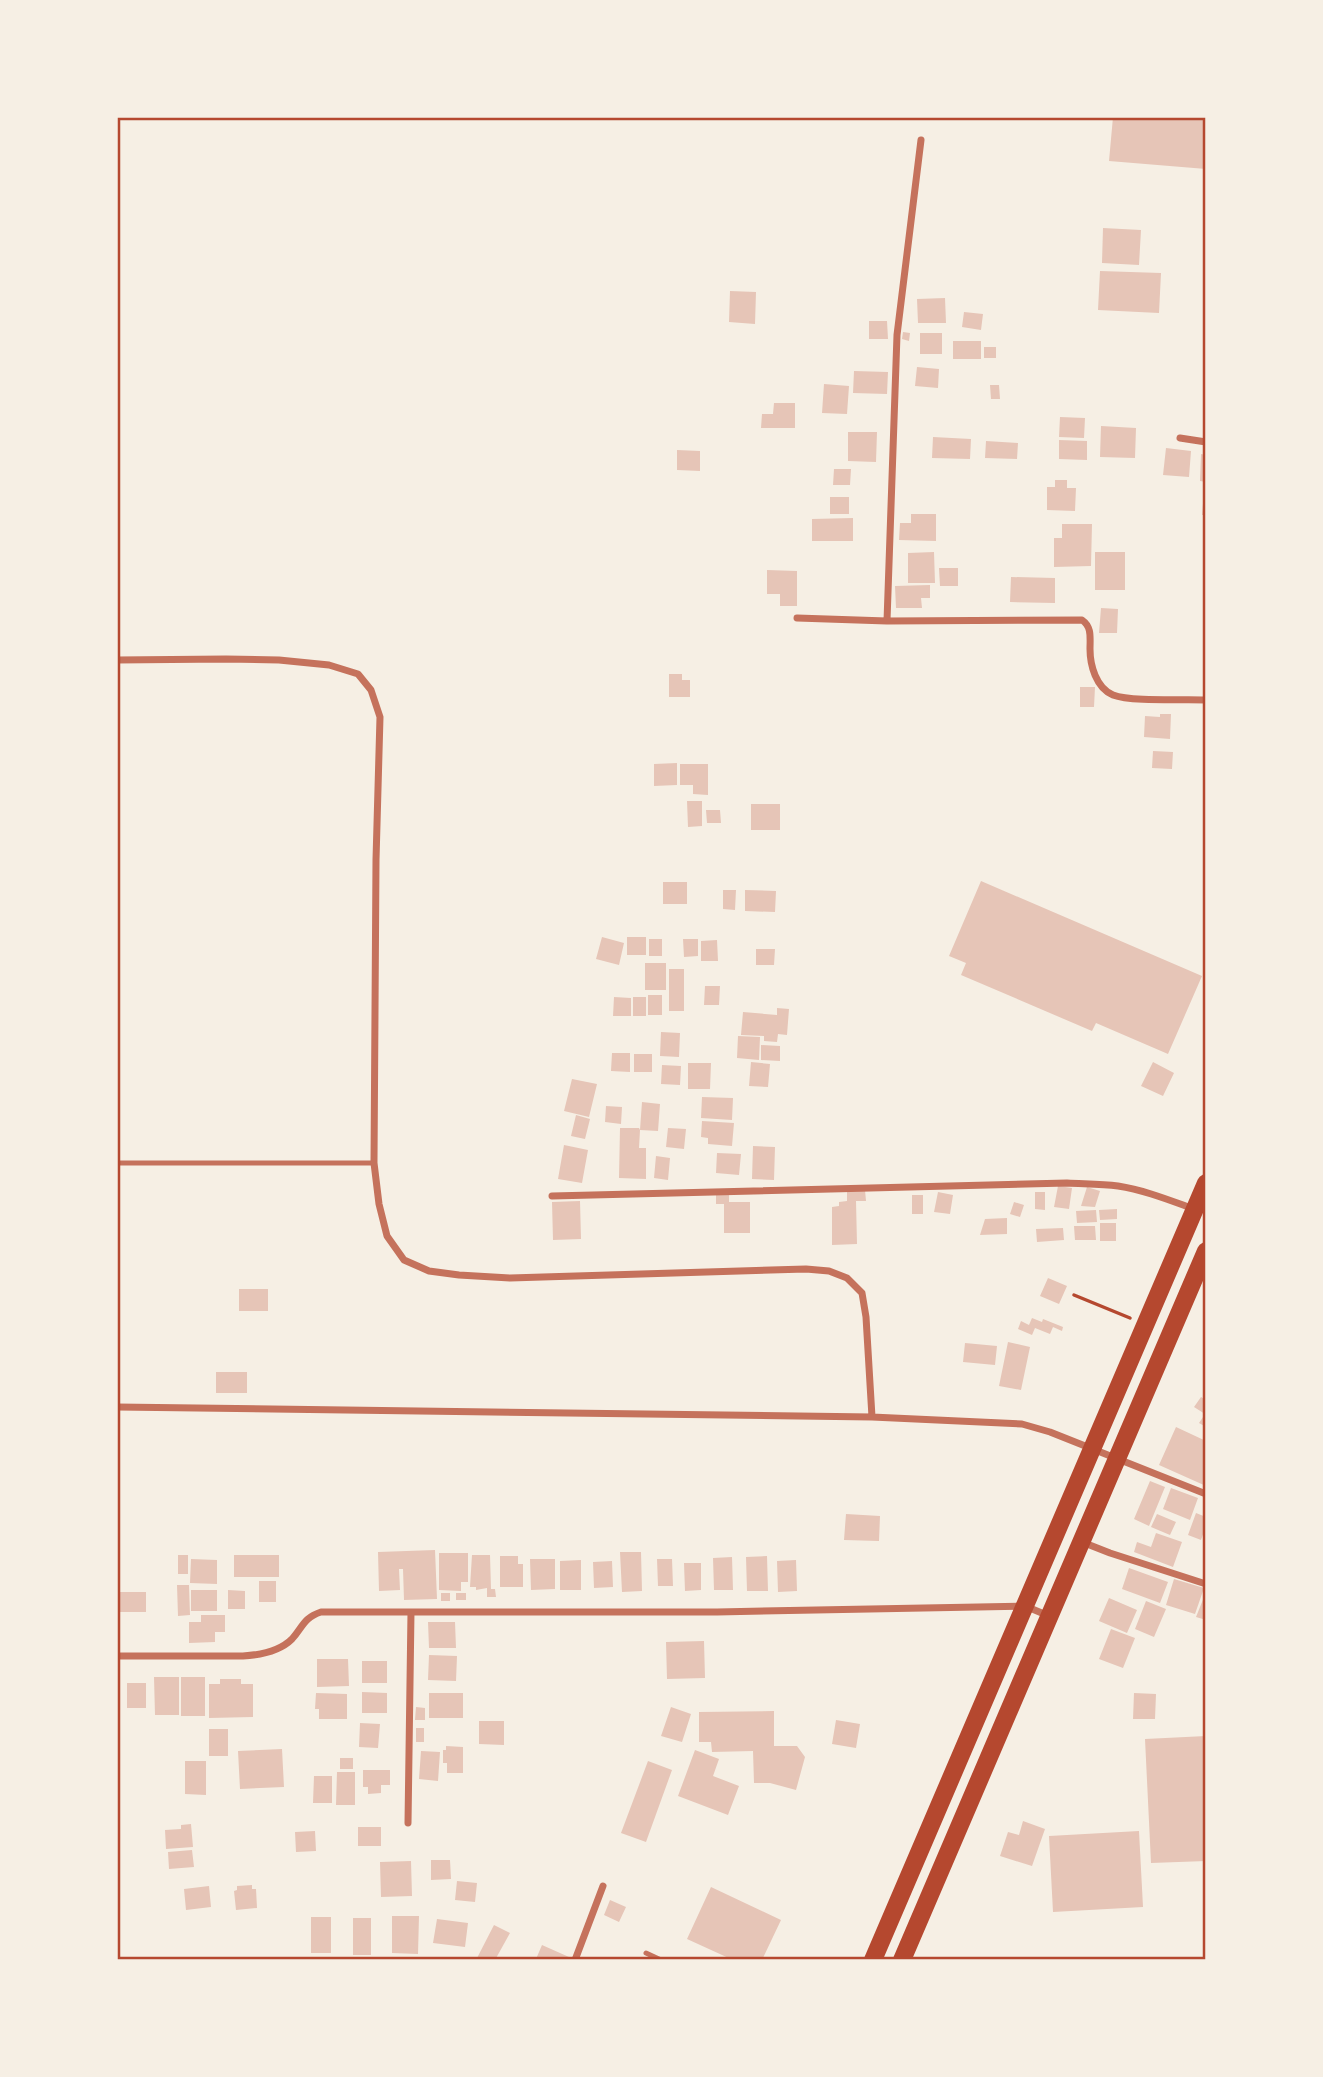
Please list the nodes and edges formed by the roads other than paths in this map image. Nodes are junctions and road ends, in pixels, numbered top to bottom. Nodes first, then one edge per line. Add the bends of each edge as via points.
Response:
1 (921, 140) dead end
2 (1180, 438) dead end
3 (1206, 442) edge
4 (797, 618) dead end
5 (887, 621) junction
6 (117, 660) edge
7 (1206, 700) edge
8 (117, 1163) edge
9 (374, 1163) junction
10 (1206, 1183) edge
11 (552, 1196) dead end
12 (1194, 1209) junction
13 (1206, 1251) edge
14 (117, 1407) edge
15 (872, 1417) junction
16 (1092, 1449) junction
17 (1117, 1458) junction
18 (1206, 1494) edge
19 (1081, 1541) junction
20 (1206, 1584) edge
21 (1025, 1606) junction
22 (411, 1612) junction
23 (1049, 1616) junction
24 (117, 1656) edge
25 (408, 1823) dead end
26 (603, 1886) dead end
27 (646, 1954) dead end
28 (575, 1960) edge
29 (661, 1960) edge
30 (873, 1960) edge
31 (902, 1960) edge

1 - 5 street via 897,335
2 - 3 street
4 - 5 street
5 - 7 street via 1082,620 1090,630 1094,672 1113,695
6 - 9 street via 279,660 329,665 358,674 371,690 380,717
8 - 9 lane
9 - 15 street via 387,1236 404,1260 429,1271 510,1278 807,1269 847,1278 862,1293
10 - 12 highway
11 - 12 street via 1067,1183 1117,1186
12 - 16 highway
13 - 17 highway
14 - 15 street
15 - 16 street via 1023,1424
16 - 17 street
16 - 21 highway
17 - 18 street
17 - 19 highway
19 - 20 street
19 - 23 highway
21 - 22 street
21 - 23 street
21 - 30 highway
22 - 24 street via 321,1612 306,1620 281,1647 263,1654
22 - 25 street
23 - 31 highway
26 - 28 street
27 - 29 lane

